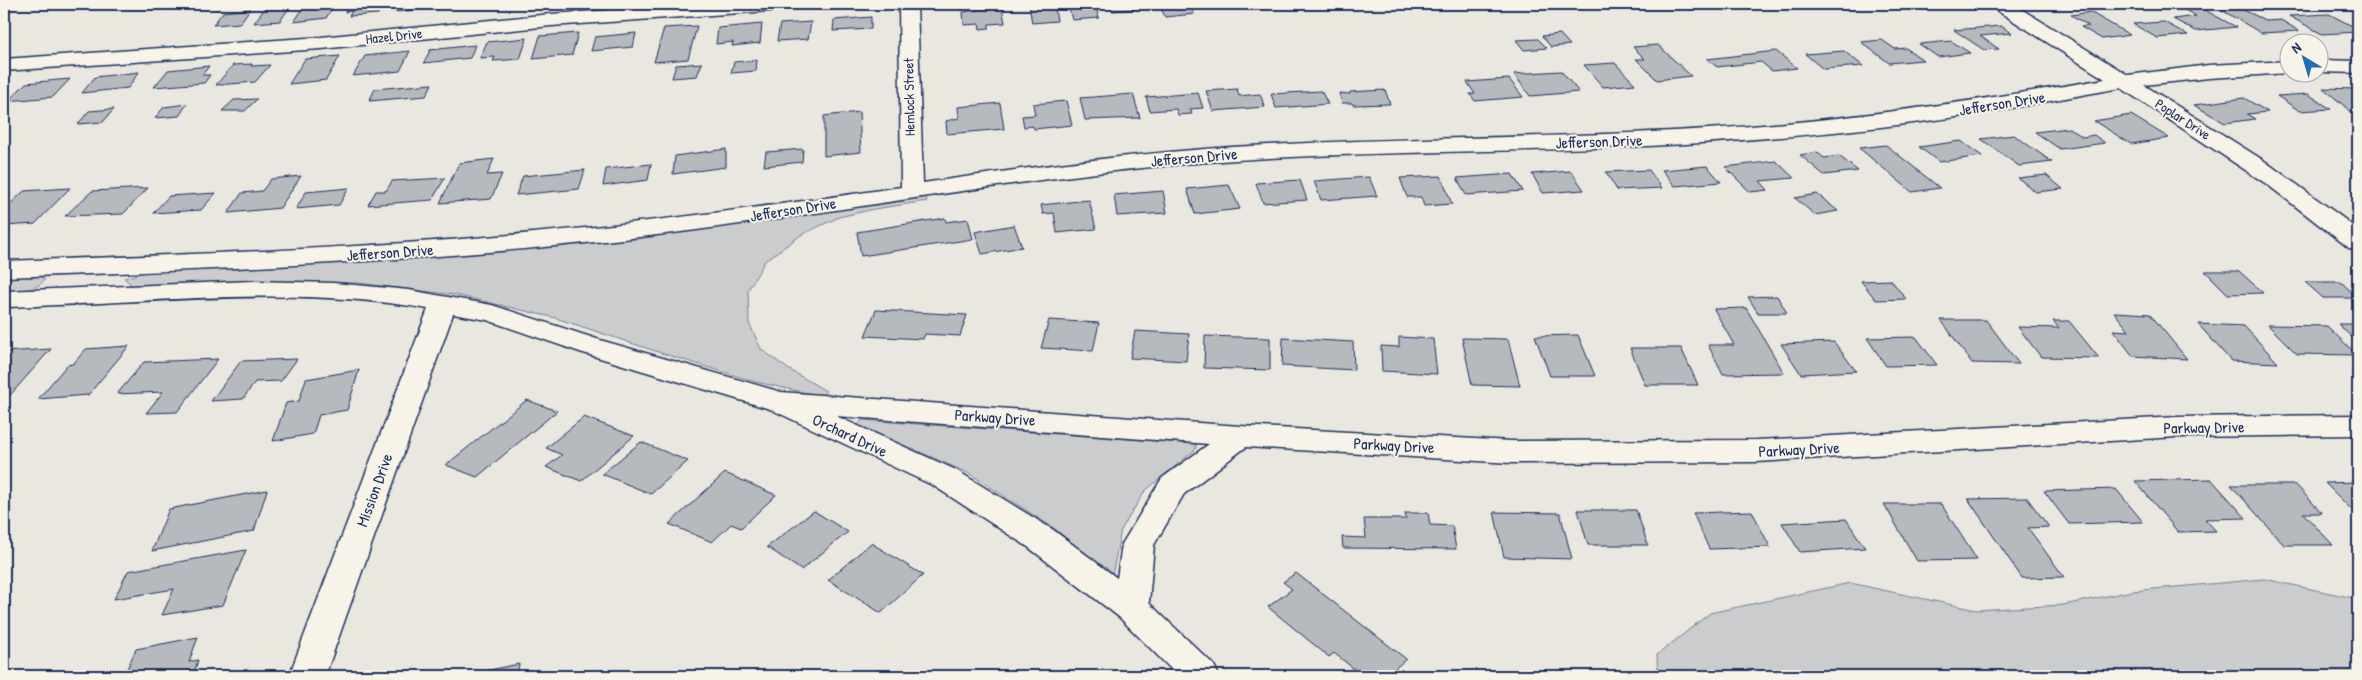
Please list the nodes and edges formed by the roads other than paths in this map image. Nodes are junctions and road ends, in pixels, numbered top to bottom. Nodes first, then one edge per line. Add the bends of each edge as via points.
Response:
1 (783, 4) edge
2 (908, 4) edge
3 (2000, 4) edge
4 (4, 65) edge
5 (2280, 67) edge
6 (2330, 67) edge
7 (2358, 68) edge
8 (2126, 81) junction
9 (912, 190) junction
10 (2358, 244) edge
11 (100, 265) junction
12 (4, 269) edge
13 (70, 296) junction
14 (4, 299) edge
15 (443, 304) junction
16 (780, 402) junction
17 (2358, 425) edge
18 (1240, 436) junction
19 (1131, 607) junction
20 (307, 676) edge
21 (1201, 676) edge

1 - 4 street, Hazel Drive via 551,20 321,43
2 - 9 street, Hemlock Street
3 - 8 street, Poplar Drive
5 - 8 street, Jefferson Drive via 2217,70
6 - 7 street
8 - 9 street, Jefferson Drive via 1925,115 1787,130 1637,140 1245,152 1088,167
8 - 10 street, Poplar Drive via 2261,169 2322,212
9 - 11 street, Jefferson Drive via 706,222 504,243 367,254
11 - 12 street, Jefferson Drive
11 - 13 street
13 - 14 street
13 - 15 street via 293,290 385,295
15 - 16 street, Orchard Drive via 492,313 590,346
15 - 20 street, Mission Drive
16 - 18 street, Parkway Drive
16 - 19 street, Orchard Drive via 945,478 1040,538
17 - 18 street, Parkway Drive via 2177,427 1757,451 1511,452
18 - 19 street via 1173,486 1138,544
19 - 21 street, Orchard Drive

